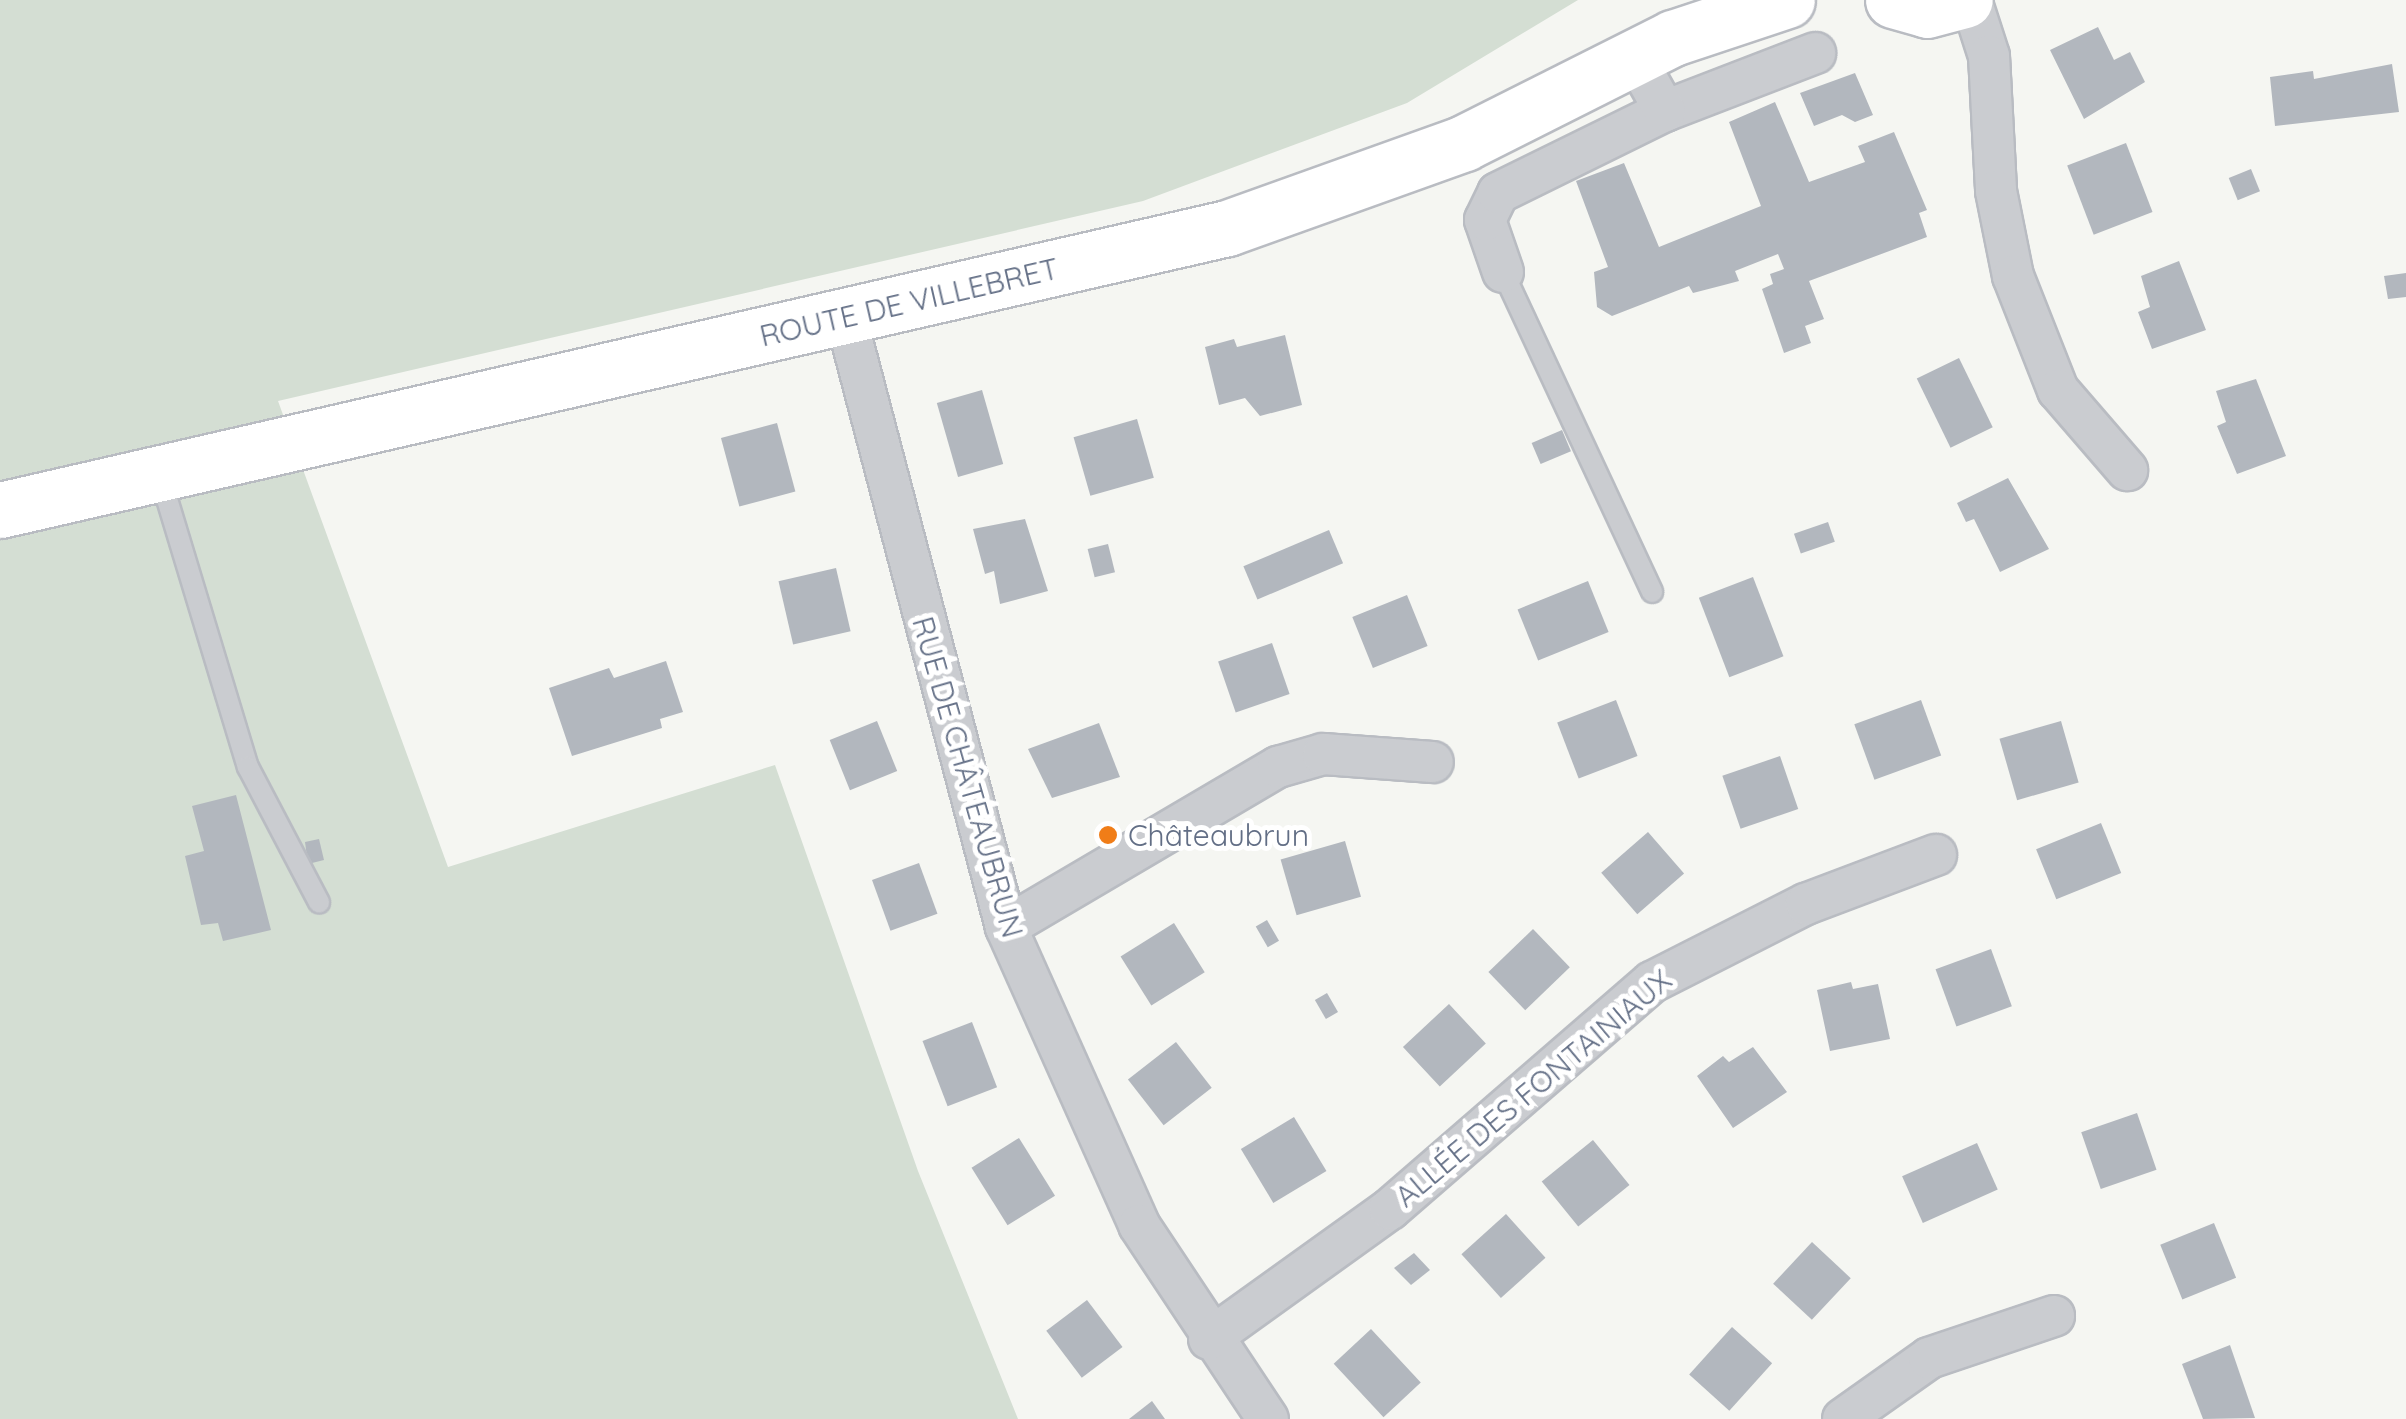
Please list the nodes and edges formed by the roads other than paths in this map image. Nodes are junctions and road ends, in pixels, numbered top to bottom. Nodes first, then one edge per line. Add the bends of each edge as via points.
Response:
1 (1787, 0) edge
2 (1893, 0) edge
3 (1968, 0) edge
4 (1815, 53) dead end
5 (1634, 56) junction
6 (1664, 112) junction
7 (1503, 272) joint
8 (846, 318) junction
9 (158, 470) junction
10 (2126, 470) dead end
11 (0, 510) edge
12 (1652, 592) dead end
13 (1433, 762) dead end
14 (1936, 855) dead end
15 (318, 902) dead end
16 (1006, 927) junction
17 (2054, 1316) dead end
18 (1209, 1338) junction
19 (1268, 1419) edge
20 (1843, 1419) edge

1 - 5 main road, ROUTE DE VILLEBRET
2 - 3 main road via 1927,10
3 - 10 street via 1988,56 1996,191 2014,276 2058,390
4 - 6 street
5 - 6 street
5 - 8 main road, ROUTE DE VILLEBRET via 1464,143 1348,189 1227,228
6 - 7 street via 1498,193 1485,220
7 - 12 lane
8 - 9 main road, ROUTE DE VILLEBRET
8 - 16 street, RUE DE CHÂTEAUBRUN
9 - 11 main road, ROUTE DE VILLEBRET
9 - 15 lane via 248,767
13 - 16 street via 1322,754 1278,767
14 - 18 street, ALLÉE DES FONTAINIAUX via 1806,904 1652,982 1390,1209
16 - 18 street, RUE DE CHÂTEAUBRUN via 1139,1226
17 - 20 street via 1929,1358
18 - 19 street, RUE DE CHÂTEAUBRUN

